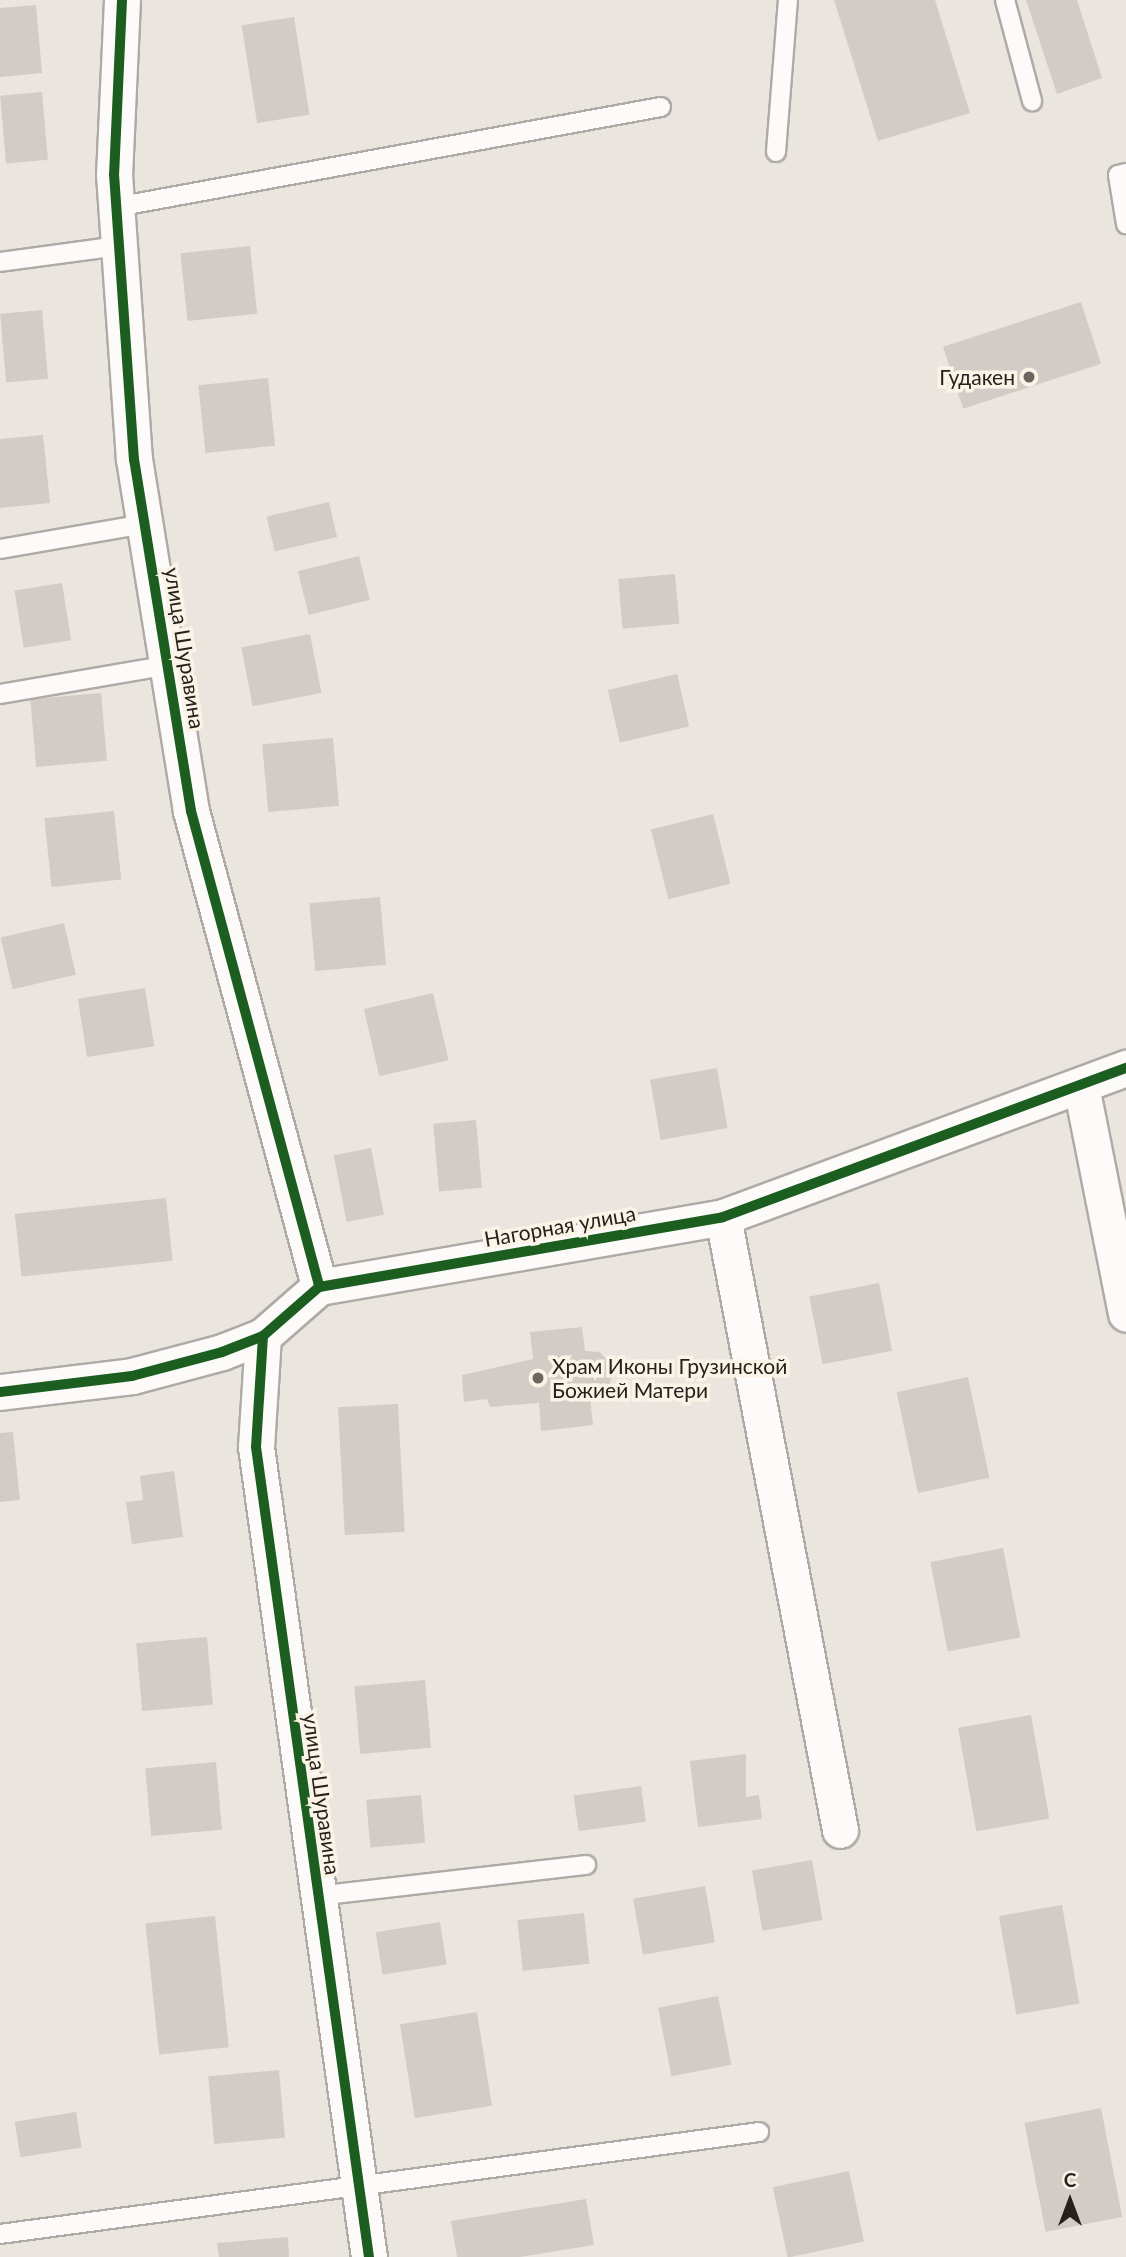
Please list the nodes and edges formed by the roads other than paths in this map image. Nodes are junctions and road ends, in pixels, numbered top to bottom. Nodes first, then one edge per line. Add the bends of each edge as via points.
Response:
1 (122, 0) edge
2 (788, 0) edge
3 (1004, 0) edge
4 (1032, 101) dead end
5 (661, 107) dead end
6 (776, 152) dead end
7 (1126, 173) edge
8 (117, 206) junction
9 (1126, 224) edge
10 (119, 246) junction
11 (0, 262) edge
12 (145, 524) junction
13 (0, 549) edge
14 (169, 665) junction
15 (0, 694) edge
16 (1126, 1068) edge
17 (1081, 1086) junction
18 (723, 1217) junction
19 (319, 1287) junction
20 (1126, 1314) edge
21 (263, 1336) junction
22 (0, 1392) edge
23 (840, 1830) dead end
24 (586, 1865) dead end
25 (317, 1896) junction
26 (759, 2132) dead end
27 (356, 2185) junction
28 (0, 2234) edge
29 (369, 2257) edge

1 - 8 street, улица Шуравина
2 - 6 lane
3 - 4 lane
5 - 8 lane
7 - 9 lane via 1118,175
8 - 10 street, улица Шуравина
10 - 11 lane
10 - 12 street, улица Шуравина
12 - 13 lane
12 - 14 street, улица Шуравина
14 - 15 lane
14 - 19 street, улица Шуравина via 191,811
16 - 17 street, Нагорная улица
17 - 18 street, Нагорная улица
17 - 20 street
18 - 19 street, Нагорная улица
18 - 23 street
19 - 21 street
21 - 22 street via 132,1376
21 - 25 street, улица Шуравина via 256,1447
24 - 25 lane
25 - 27 street, улица Шуравина
26 - 27 lane
27 - 28 lane
27 - 29 street, улица Шуравина

